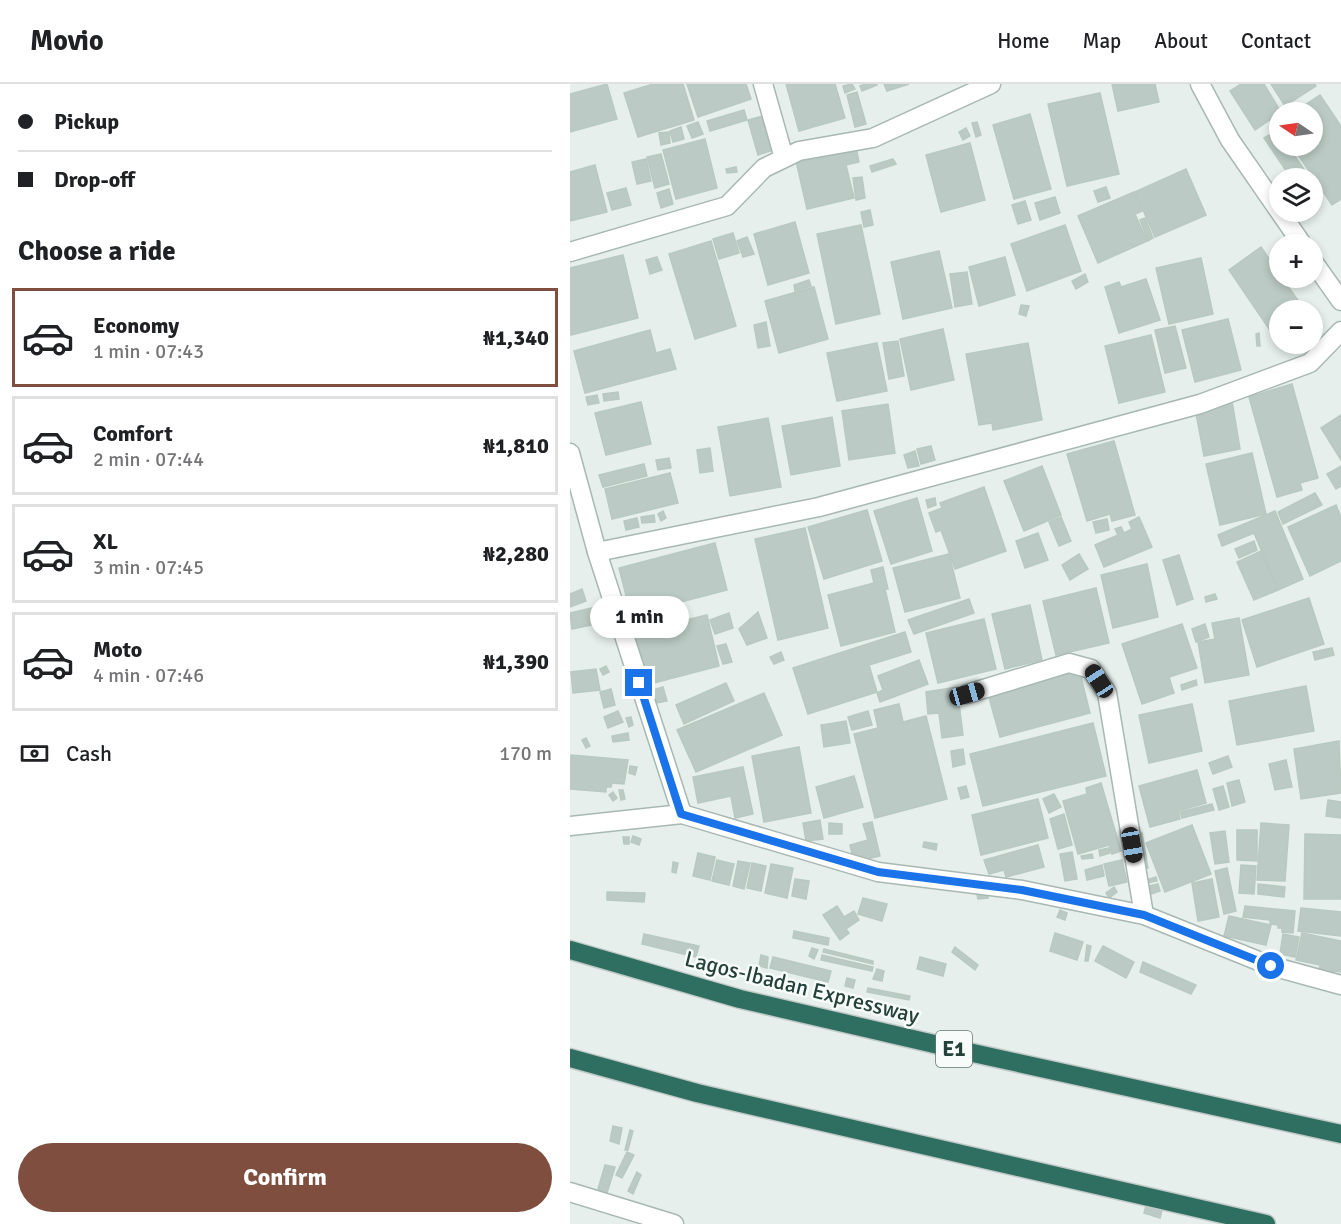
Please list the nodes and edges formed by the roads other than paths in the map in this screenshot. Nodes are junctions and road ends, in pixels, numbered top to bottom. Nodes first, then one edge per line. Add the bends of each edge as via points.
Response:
1 (763, 84) edge
2 (991, 84) edge
3 (1200, 84) edge
4 (784, 158) junction
5 (1295, 234) edge
6 (570, 252) edge
7 (1323, 276) edge
8 (1341, 301) edge
9 (1341, 331) edge
10 (570, 453) edge
11 (597, 552) junction
12 (967, 694) dead end
13 (681, 814) junction
14 (570, 826) edge
15 (1144, 915) junction
16 (570, 950) edge
17 (1341, 985) edge
18 (570, 1058) edge
19 (1341, 1134) edge
20 (570, 1192) edge
21 (674, 1224) edge
22 (1266, 1224) edge

1 - 4 street
2 - 4 street via 873,138 799,151
3 - 5 street via 1230,140
4 - 6 street via 764,168 727,206
7 - 8 street
9 - 11 street via 1310,363 1200,404 819,507
10 - 11 street
11 - 13 street
12 - 15 street via 1069,663 1091,669 1107,693
13 - 14 street
13 - 15 street via 878,872 1022,890
15 - 17 street via 1271,966
16 - 19 highway, Lagos-Ibadan Expressway / E1 via 740,999
18 - 22 highway via 708,1096
20 - 21 street

